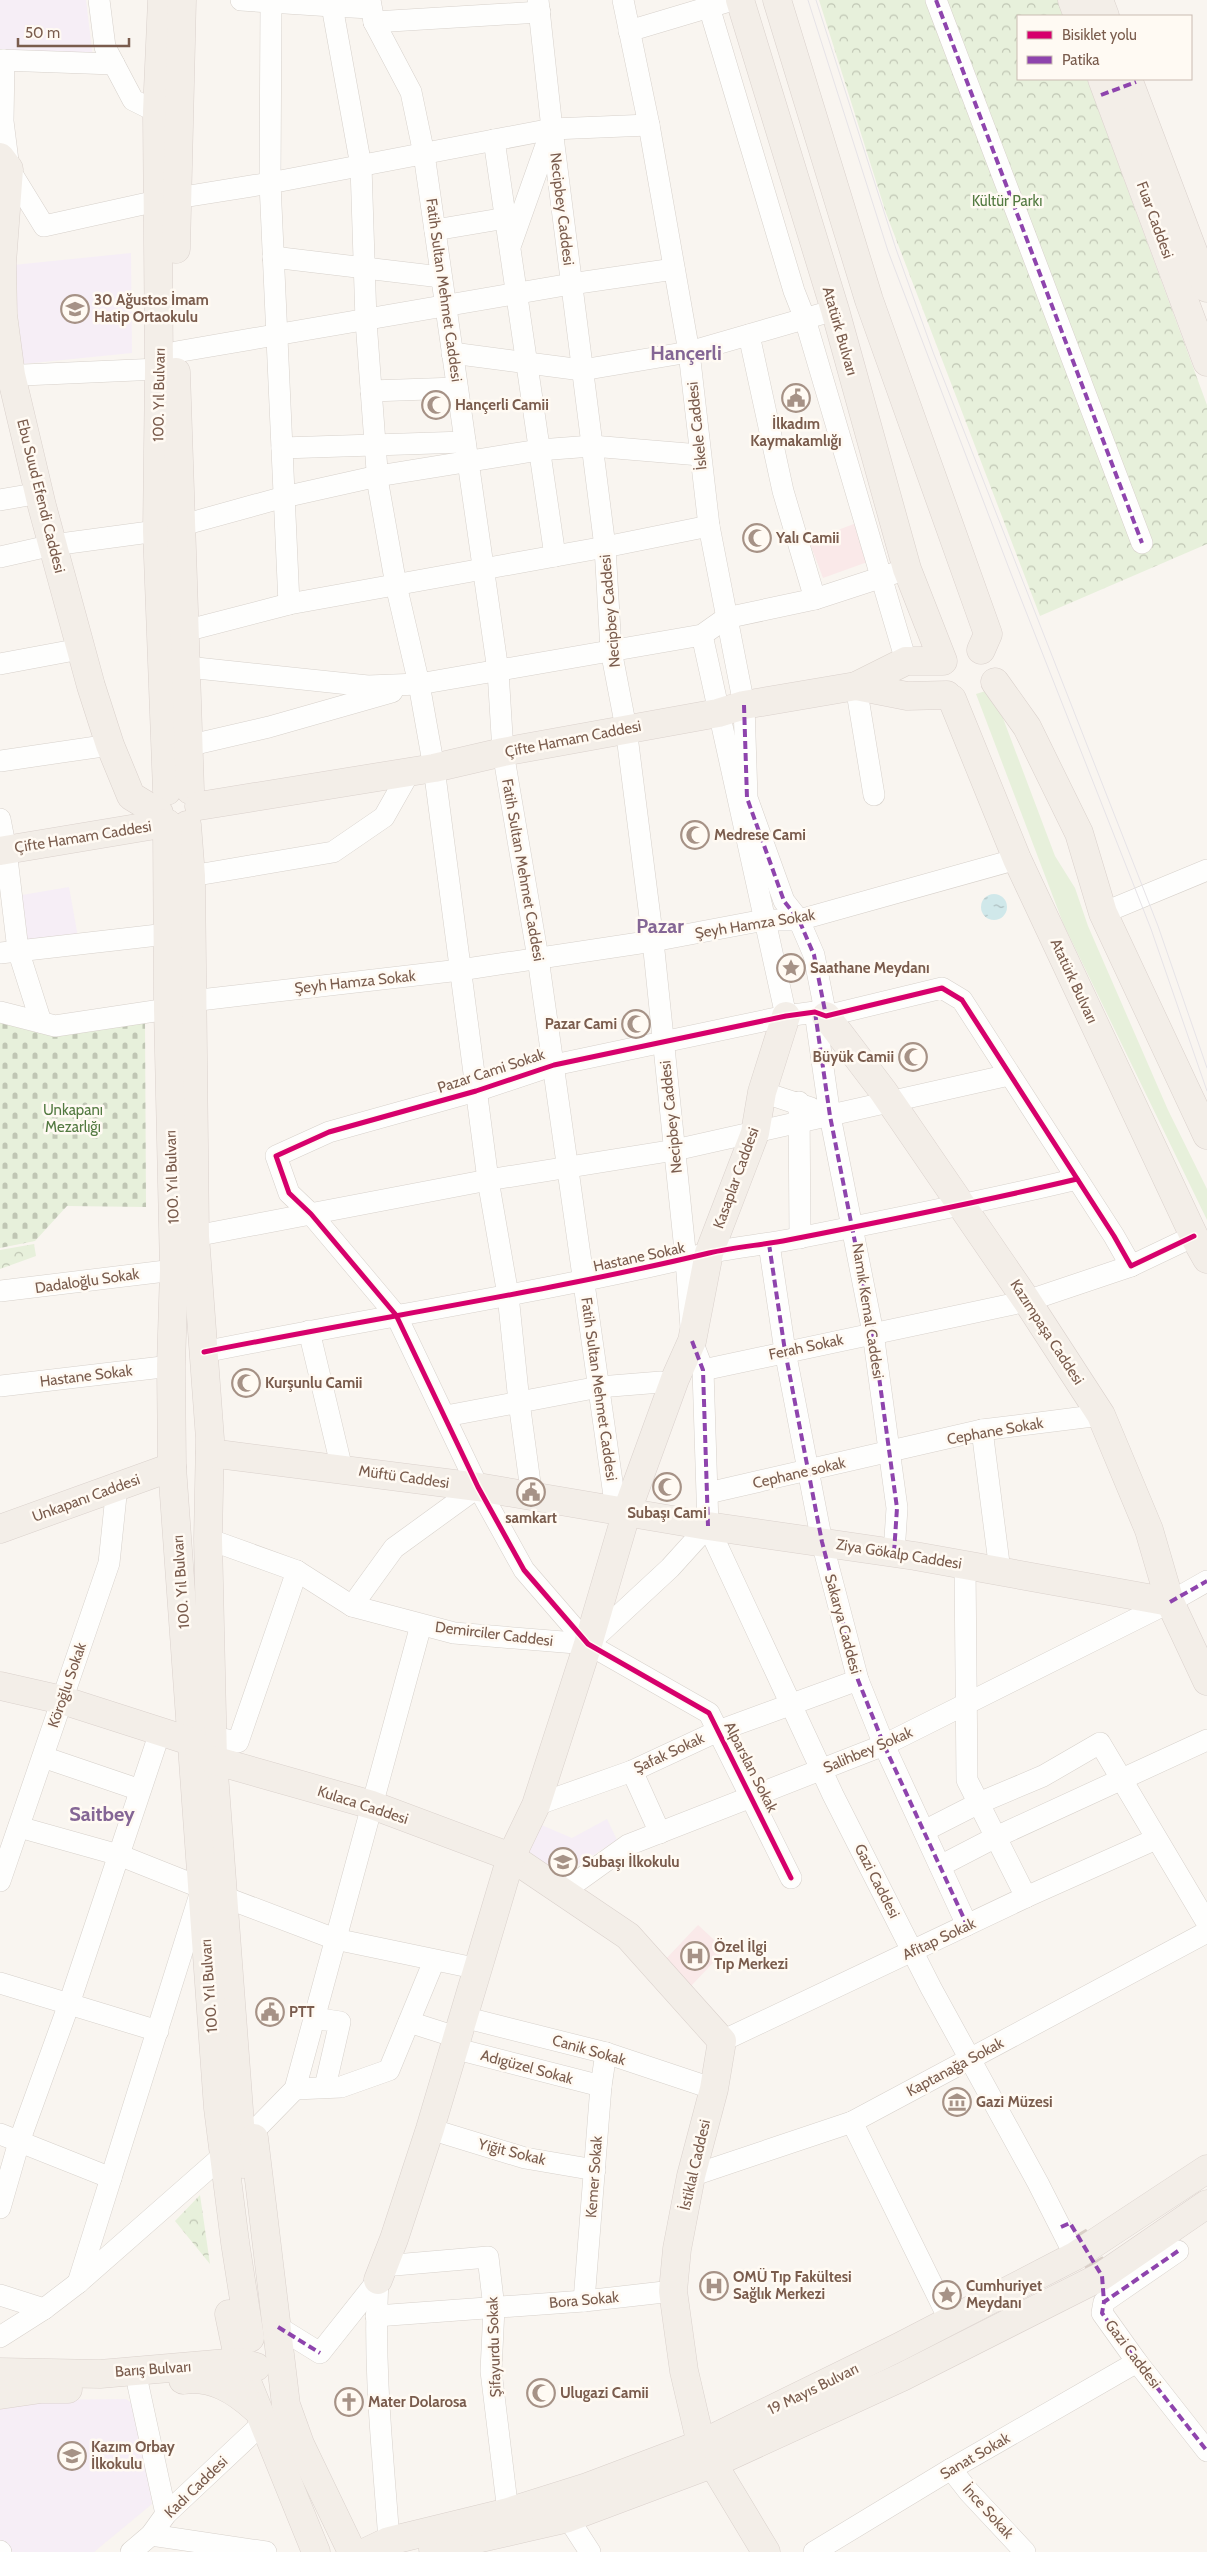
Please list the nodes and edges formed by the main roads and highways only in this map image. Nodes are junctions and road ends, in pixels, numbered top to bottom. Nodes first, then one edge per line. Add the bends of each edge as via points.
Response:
1 (162, 0) edge
2 (182, 0) edge
3 (740, 0) edge
4 (777, 0) edge
5 (1072, 0) edge
6 (1099, 0) edge
7 (1078, 15) edge
8 (1105, 15) edge
9 (1117, 85) edge
10 (4, 163) edge
11 (167, 200) junction
12 (1207, 288) edge
13 (167, 361) junction
14 (1207, 362) edge
15 (5, 376) edge
16 (981, 650) junction
17 (942, 661) junction
18 (901, 663) junction
19 (995, 682) junction
20 (856, 686) junction
21 (907, 696) junction
22 (950, 697) junction
23 (178, 808) junction
24 (3, 850) edge
25 (180, 1005) junction
26 (821, 1014) road end
27 (786, 1016) road end
28 (1207, 1135) edge
29 (1200, 1248) edge
30 (172, 1439) junction
31 (210, 1446) junction
32 (172, 1474) junction
33 (211, 1479) junction
34 (622, 1511) junction
35 (0, 1529) edge
36 (1170, 1602) junction
37 (1207, 1681) edge
38 (0, 1686) edge
39 (206, 1746) junction
40 (511, 1857) junction
41 (227, 2105) junction
42 (1207, 2169) edge
43 (1207, 2204) edge
44 (380, 2273) road end
45 (256, 2331) junction
46 (244, 2366) junction
47 (0, 2372) edge
48 (201, 2372) junction
49 (0, 2395) edge
50 (286, 2405) junction
51 (260, 2416) junction
52 (707, 2454) junction
53 (312, 2543) edge
54 (342, 2544) edge
55 (493, 2544) edge
56 (378, 2547) edge
57 (420, 2552) edge
58 (766, 2552) edge

1 - 11 main road, 100. Yıl Bulvarı via 157,112
2 - 11 main road, 100. Yıl Bulvarı
3 - 17 main road, Atatürk Bulvarı via 835,310 895,573
4 - 16 main road via 869,300 988,634
5 - 7 main road
6 - 8 main road
9 - 12 main road, Fuar Caddesi
9 - 14 main road, Fuar Caddesi
10 - 15 main road, Ebu Suud Efendi Caddesi
11 - 13 main road, 100. Yıl Bulvarı
13 - 23 main road, 100. Yıl Bulvarı via 157,531
13 - 23 main road, 100. Yıl Bulvarı via 183,525 187,667 187,746
15 - 23 main road, Ebu Suud Efendi Caddesi via 110,745 131,796
16 - 17 main road via 973,647 956,649
16 - 19 main road via 993,664
17 - 18 main road, Çifte Hamam Caddesi
17 - 22 main road via 939,679
18 - 20 main road, Çifte Hamam Caddesi
18 - 21 main road
19 - 22 main road via 983,699 973,703 962,703
19 - 28 main road via 1027,727 1079,833 1103,913
20 - 21 main road
20 - 23 main road, Çifte Hamam Caddesi via 422,769
21 - 22 main road
22 - 29 main road, Atatürk Bulvarı via 1017,859
23 - 24 main road, Çifte Hamam Caddesi
23 - 25 main road, 100. Yıl Bulvarı via 167,934
23 - 25 main road, 100. Yıl Bulvarı via 191,876
25 - 30 main road, 100. Yıl Bulvarı
25 - 31 main road, 100. Yıl Bulvarı
26 - 36 main road, Kazımpaşa Caddesi via 891,1103 1101,1415 1149,1530
27 - 34 main road, Kasaplar Caddesi via 762,1092 755,1133 698,1256 692,1341
30 - 31 main road, Müftü Caddesi
30 - 32 main road, 100. Yıl Bulvarı
31 - 33 main road, 100. Yıl Bulvarı
31 - 34 main road, Müftü Caddesi
32 - 33 main road, Unkapanı Caddesi
32 - 35 main road, Unkapanı Caddesi via 117,1486
32 - 39 main road, 100. Yıl Bulvarı
33 - 39 main road, 100. Yıl Bulvarı
34 - 36 main road, Ziya Gökalp Caddesi via 894,1553
34 - 40 main road, Kasaplar Caddesi via 588,1644 536,1805
36 - 37 main road, Kazımpaşa Caddesi
38 - 39 main road, Kulaca Caddesi via 62,1700
39 - 40 main road, Kulaca Caddesi
39 - 41 main road, 100. Yıl Bulvarı
40 - 44 main road, Kasaplar Caddesi via 430,2129
40 - 52 main road, İstiklal Caddesi via 628,1936 722,2041 714,2089 691,2176 677,2249 673,2291 684,2371
41 - 45 main road, 100. Yıl Bulvarı via 247,2211
41 - 45 main road via 218,2160 218,2206
41 - 45 main road via 253,2132
42 - 52 main road, 19 Mayıs Bulvarı via 1071,2239 950,2321
43 - 52 main road, 19 Mayıs Bulvarı via 1102,2276 902,2377
45 - 46 main road
45 - 46 main road via 271,2346
45 - 48 main road via 229,2343
45 - 50 main road
46 - 48 main road, Barış Bulvarı
46 - 50 main road via 262,2370
46 - 51 main road
47 - 48 main road, Barış Bulvarı via 100,2374 150,2368
48 - 49 main road, Barış Bulvarı via 138,2385 41,2389
48 - 51 main road, Barış Bulvarı via 236,2391
50 - 54 main road
51 - 53 main road
52 - 55 main road, 19 Mayıs Bulvarı via 568,2518
52 - 56 main road, 19 Mayıs Bulvarı
52 - 58 main road, İstiklal Caddesi
53 - 54 main road
54 - 56 main road via 374,2541
55 - 57 main road, 19 Mayıs Bulvarı

